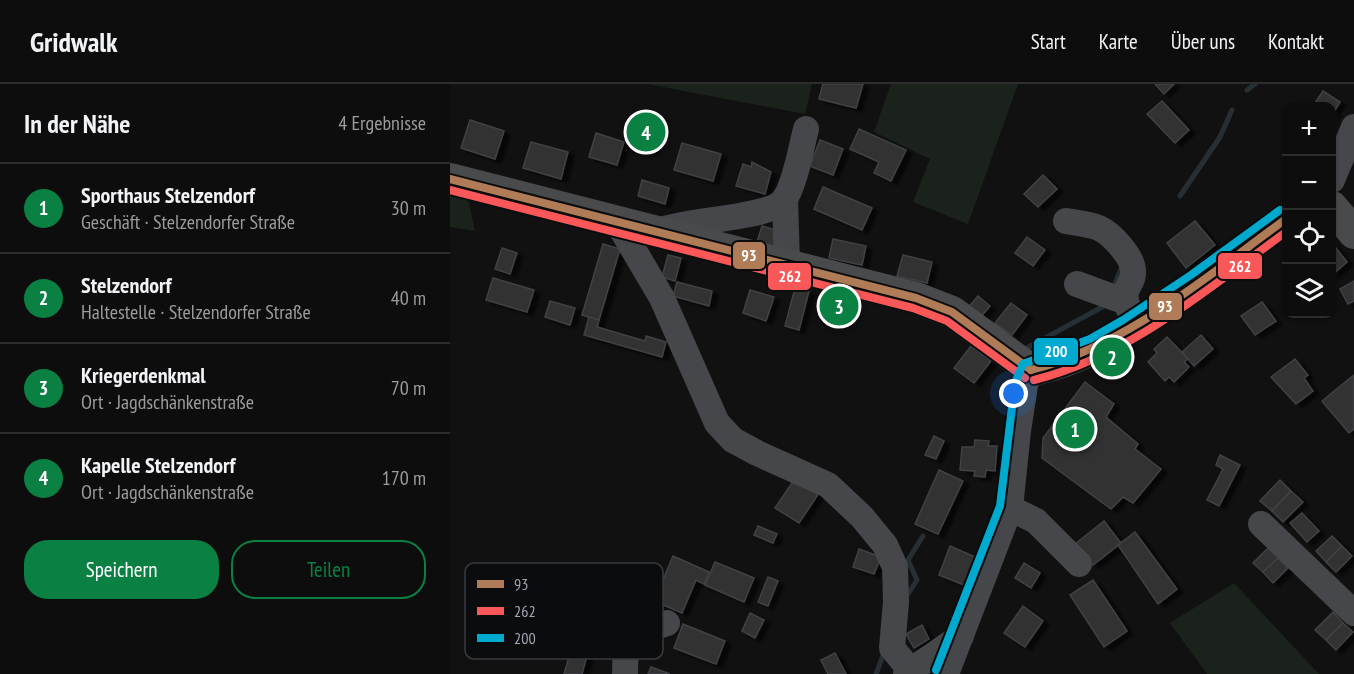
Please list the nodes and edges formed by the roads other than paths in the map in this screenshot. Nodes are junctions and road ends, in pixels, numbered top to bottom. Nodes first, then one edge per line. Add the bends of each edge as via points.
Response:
1 (1354, 127) edge
2 (806, 129) dead end
3 (1336, 170) edge
4 (454, 178) edge
5 (785, 198) junction
6 (1335, 210) edge
7 (616, 220) junction
8 (1066, 221) dead end
9 (1282, 222) edge
10 (659, 231) junction
11 (1354, 232) edge
12 (787, 264) junction
13 (1077, 284) dead end
14 (1131, 312) junction
15 (1031, 370) junction
16 (1010, 508) junction
17 (1261, 525) dead end
18 (1079, 564) dead end
19 (1354, 613) edge
20 (666, 623) dead end
21 (663, 624) edge
22 (961, 636) junction
23 (625, 659) edge
24 (909, 672) edge
25 (625, 674) edge
26 (946, 674) edge

1 - 3 street
2 - 5 street
4 - 7 main road
5 - 10 street via 776,208 762,213 677,224
5 - 12 street
6 - 11 main road
7 - 10 main road
7 - 24 street via 662,298 717,423 733,440 828,485 885,545 895,567 892,648
8 - 14 street via 1098,227 1124,252 1134,268 1133,282 1126,292
9 - 14 main road
10 - 12 main road
12 - 15 main road via 916,298 952,312
13 - 14 street
14 - 15 main road via 1054,366
15 - 16 street via 1018,431
16 - 18 street via 1036,521
16 - 22 street
17 - 19 street
20 - 21 street
22 - 24 street
22 - 26 street
23 - 25 street

